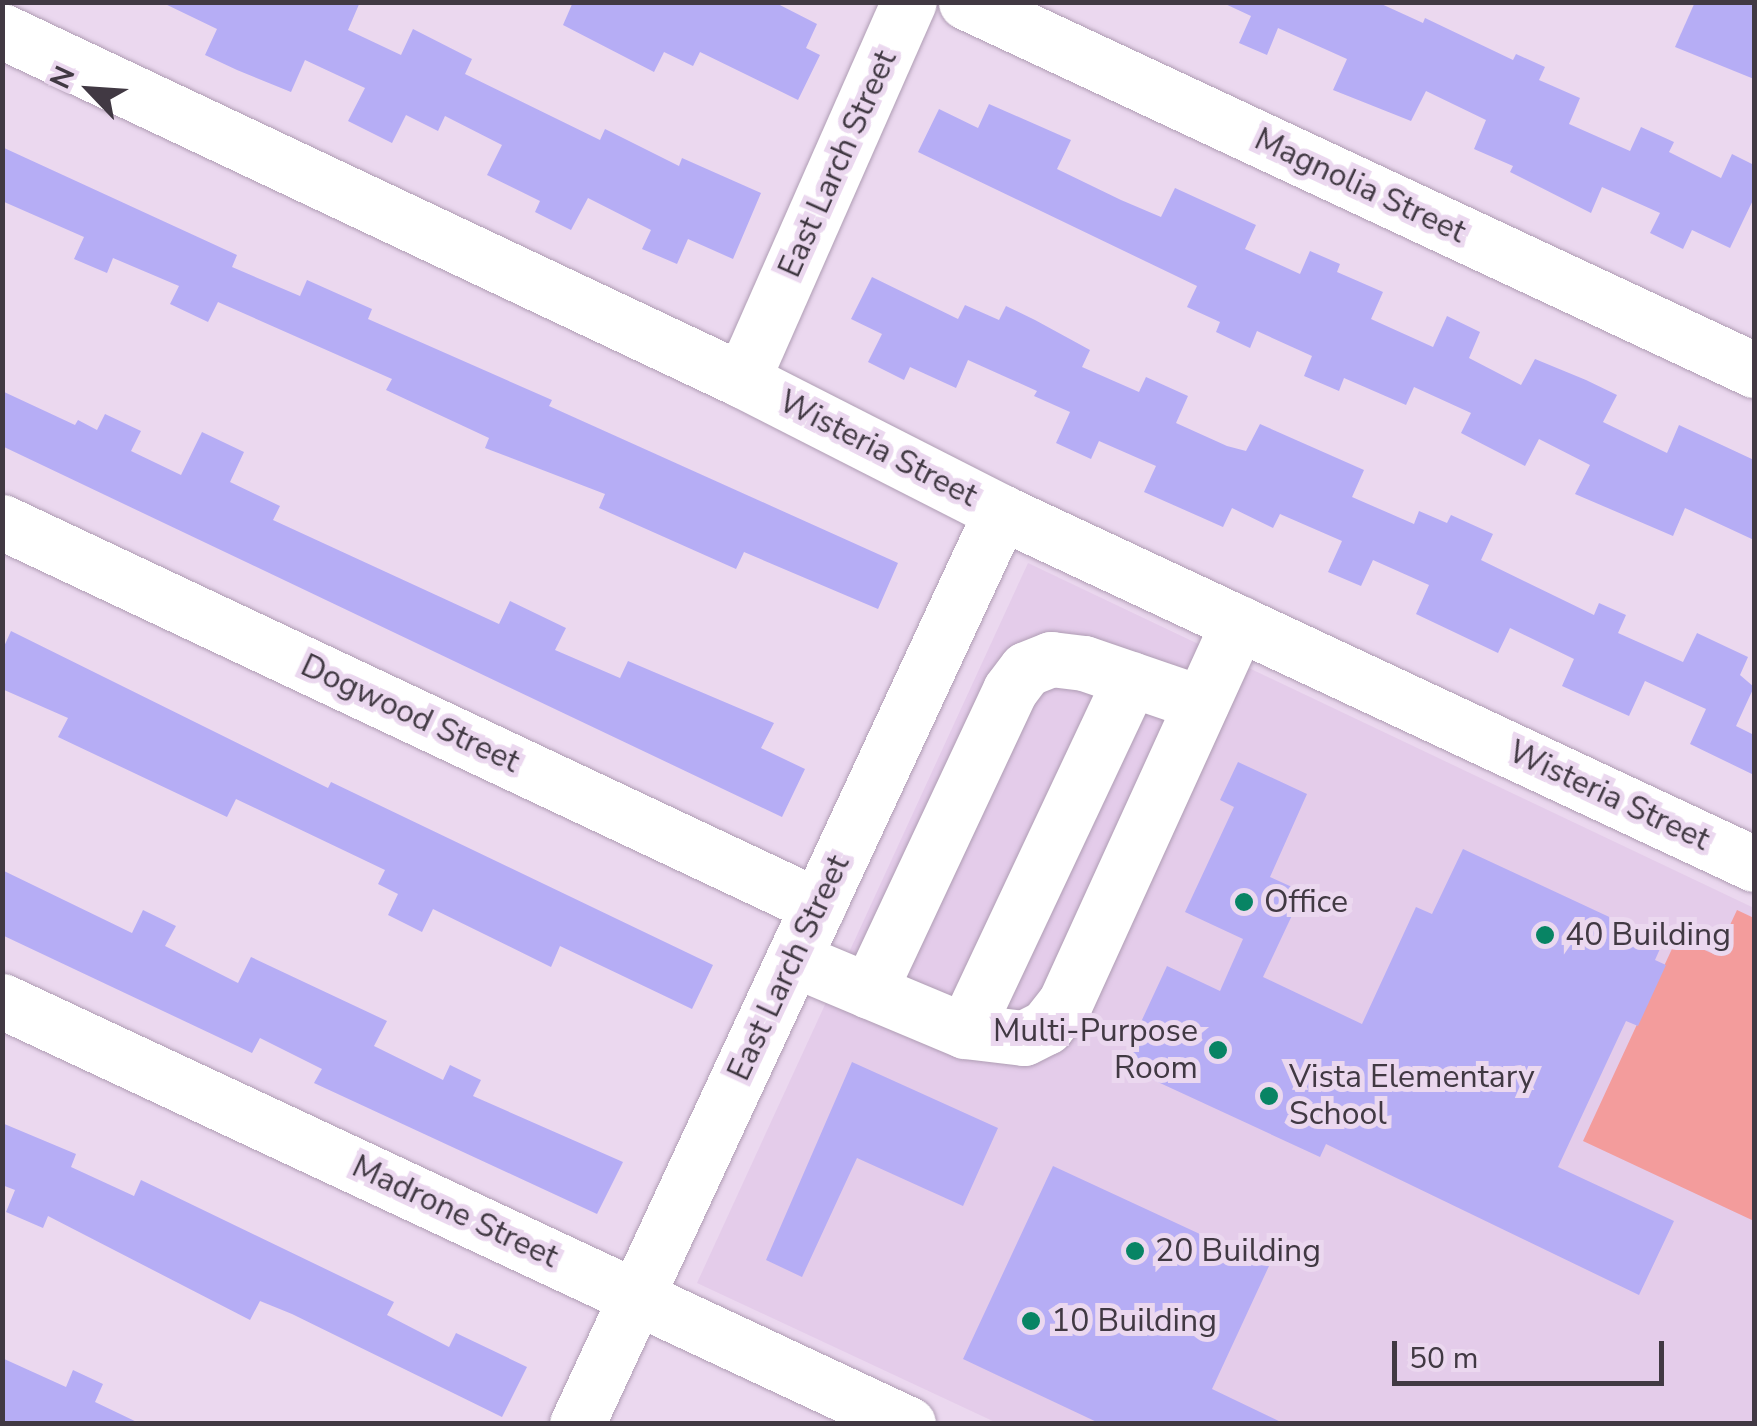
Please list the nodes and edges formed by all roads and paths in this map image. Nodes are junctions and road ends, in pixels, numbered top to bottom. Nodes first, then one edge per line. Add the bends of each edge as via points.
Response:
1 (909, 2) edge
2 (966, 2) edge
3 (2, 31) edge
4 (1754, 370) edge
5 (742, 380) junction
6 (1001, 512) junction
7 (2, 522) edge
8 (1238, 623) junction
9 (1131, 679) junction
10 (1200, 703) junction
11 (1754, 864) edge
12 (818, 906) junction
13 (793, 959) junction
14 (870, 991) junction
15 (2, 1001) edge
16 (966, 1031) junction
17 (636, 1296) junction
18 (577, 1424) edge
19 (908, 1424) edge

1 - 5 street, East Larch Street
2 - 4 street, Magnolia Street
3 - 5 street, Wisteria Street
5 - 6 street, Wisteria Street
6 - 8 street, Wisteria Street
6 - 12 street, East Larch Street
7 - 12 street, Dogwood Street
8 - 10 street
8 - 11 street, Wisteria Street
9 - 10 street
9 - 14 street via 1051,659 1026,669 1010,690
9 - 16 street
10 - 16 street via 1065,1003 1046,1027 1024,1038
12 - 13 street, East Larch Street
13 - 14 street
13 - 17 street, East Larch Street
14 - 16 street
15 - 17 street, Madrone Street
17 - 18 street, East Larch Street
17 - 19 street, Madrone Street

